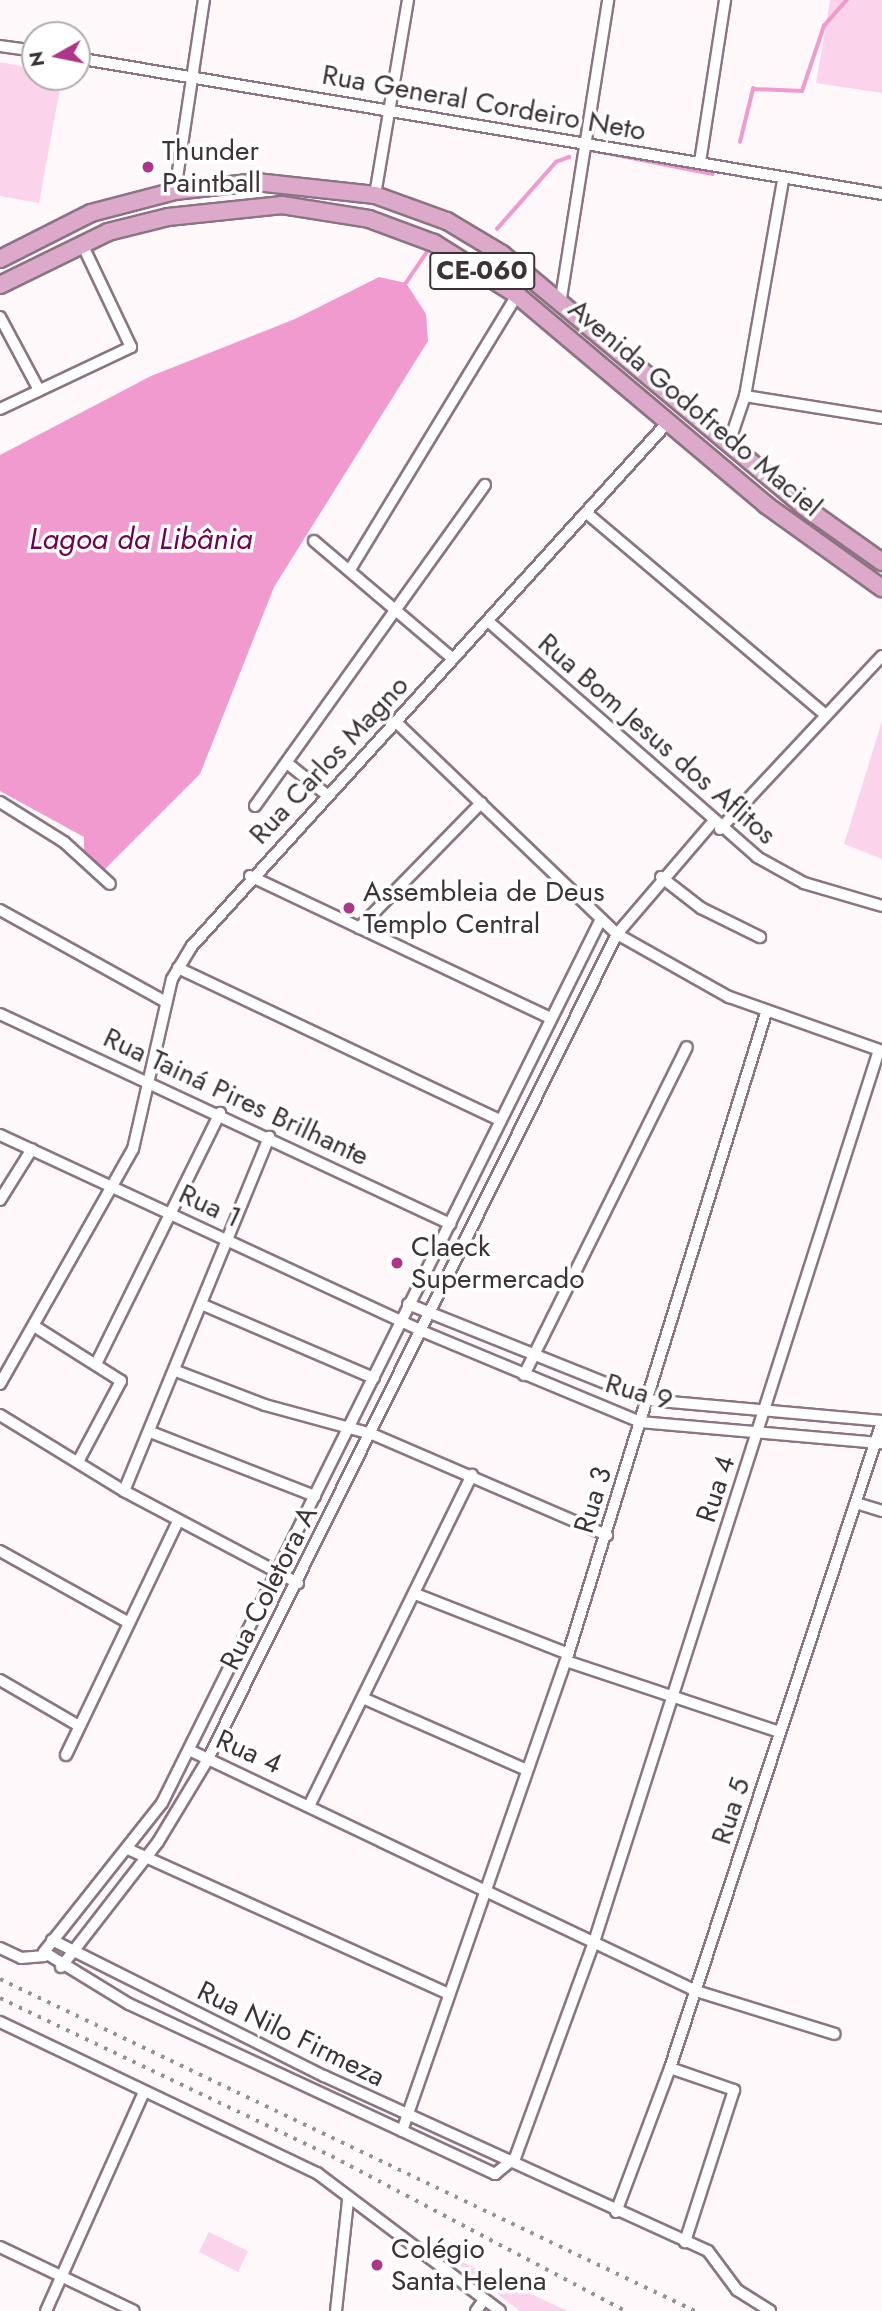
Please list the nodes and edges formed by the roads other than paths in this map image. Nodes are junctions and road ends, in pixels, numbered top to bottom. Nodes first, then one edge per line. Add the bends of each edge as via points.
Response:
1 (204, 0) edge
2 (408, 0) edge
3 (608, 0) edge
4 (724, 0) edge
5 (0, 46) edge
6 (21, 49) edge
7 (91, 61) edge
8 (191, 79) junction
9 (391, 108) junction
10 (584, 143) junction
11 (700, 162) junction
12 (783, 180) junction
13 (175, 191) junction
14 (882, 194) edge
15 (375, 195) junction
16 (82, 244) junction
17 (0, 259) edge
18 (0, 285) edge
19 (517, 295) junction
20 (562, 298) junction
21 (0, 317) edge
22 (38, 390) junction
23 (745, 396) junction
24 (0, 409) edge
25 (882, 418) edge
26 (669, 421) junction
27 (729, 443) junction
28 (485, 485) dead end
29 (589, 515) junction
30 (314, 541) dead end
31 (882, 562) edge
32 (351, 568) junction
33 (882, 588) edge
34 (395, 605) junction
35 (489, 622) junction
36 (882, 656) edge
37 (453, 659) junction
38 (826, 715) junction
39 (397, 723) junction
40 (287, 763) junction
41 (327, 795) junction
42 (0, 802) edge
43 (481, 803) junction
44 (255, 806) dead end
45 (716, 826) junction
46 (250, 876) junction
47 (661, 877) junction
48 (110, 884) dead end
49 (882, 906) edge
50 (0, 910) edge
51 (601, 919) junction
52 (359, 928) junction
53 (617, 934) junction
54 (760, 937) dead end
55 (178, 968) junction
56 (166, 1002) junction
57 (0, 1013) edge
58 (766, 1013) junction
59 (550, 1018) junction
60 (687, 1047) dead end
61 (881, 1051) edge
62 (146, 1080) junction
63 (220, 1113) junction
64 (501, 1121) junction
65 (0, 1135) edge
66 (269, 1137) junction
67 (32, 1149) junction
68 (117, 1184) junction
69 (0, 1200) edge
70 (463, 1201) junction
71 (481, 1208) junction
72 (170, 1213) junction
73 (451, 1224) junction
74 (225, 1238) junction
75 (201, 1304) junction
76 (408, 1304) junction
77 (429, 1312) junction
78 (400, 1320) junction
79 (34, 1326) junction
80 (424, 1332) junction
81 (534, 1354) junction
82 (97, 1362) junction
83 (176, 1371) junction
84 (524, 1376) junction
85 (374, 1378) junction
86 (0, 1384) edge
87 (648, 1400) junction
88 (765, 1414) junction
89 (0, 1415) edge
90 (882, 1421) edge
91 (640, 1422) junction
92 (350, 1430) junction
93 (153, 1433) junction
94 (372, 1434) junction
95 (758, 1436) junction
96 (877, 1442) edge
97 (79, 1460) junction
98 (472, 1475) junction
99 (124, 1491) junction
100 (315, 1496) junction
101 (856, 1503) junction
102 (882, 1511) edge
103 (178, 1521) junction
104 (607, 1535) junction
105 (0, 1551) edge
106 (275, 1574) junction
107 (298, 1583) junction
108 (418, 1595) junction
109 (126, 1621) junction
110 (566, 1657) junction
111 (0, 1680) edge
112 (671, 1697) junction
113 (365, 1699) junction
114 (79, 1726) junction
115 (780, 1732) junction
116 (189, 1750) junction
117 (66, 1755) dead end
118 (208, 1759) junction
119 (527, 1770) junction
120 (310, 1804) junction
121 (130, 1850) junction
122 (146, 1858) junction
123 (485, 1888) junction
124 (51, 1940) junction
125 (594, 1942) junction
126 (0, 1948) edge
127 (73, 1953) junction
128 (44, 1954) junction
129 (61, 1966) junction
130 (696, 1991) junction
131 (447, 1993) junction
132 (0, 2022) edge
133 (835, 2034) dead end
134 (670, 2068) junction
135 (144, 2092) junction
136 (408, 2114) junction
137 (402, 2131) junction
138 (516, 2158) junction
139 (348, 2200) junction
140 (616, 2212) junction
141 (685, 2242) junction
142 (0, 2247) edge
143 (62, 2277) junction
144 (484, 2300) junction
145 (46, 2311) edge
146 (134, 2311) edge
147 (336, 2311) edge
148 (476, 2311) edge
149 (500, 2311) edge
150 (770, 2311) edge

1 - 8 street
2 - 9 street
3 - 10 street
4 - 11 street
5 - 6 street
7 - 8 street, Rua General Cordeiro Neto
8 - 9 street, Rua General Cordeiro Neto
8 - 13 street
9 - 10 street, Rua General Cordeiro Neto
9 - 15 street
10 - 11 street, Rua General Cordeiro Neto
10 - 20 street
11 - 12 street, Rua General Cordeiro Neto
12 - 14 street, Rua General Cordeiro Neto
12 - 23 street
13 - 15 main road, Avenida Godofredo Maciel / CE-060 via 280,183
13 - 17 main road, Avenida Godofredo Maciel / CE-060 via 91,213
15 - 20 main road, Avenida Godofredo Maciel / CE-060 via 478,237
16 - 18 main road, Avenida Godofredo Maciel / CE-060
16 - 19 main road, Avenida Godofredo Maciel / CE-060 via 168,217 282,205 369,219 410,234 471,263
16 - 22 street via 131,347
19 - 26 main road, Avenida Godofredo Maciel / CE-060
19 - 32 street
20 - 27 main road, Avenida Godofredo Maciel / CE-060
21 - 22 street
22 - 24 street
23 - 25 street
23 - 27 street
26 - 29 street, Rua Carlos Magno
26 - 33 main road, Avenida Godofredo Maciel / CE-060 via 766,505
27 - 31 main road, Avenida Godofredo Maciel / CE-060
28 - 34 street
29 - 35 street, Rua Carlos Magno
29 - 38 street
30 - 32 street
32 - 34 street
34 - 37 street
34 - 40 street
35 - 37 street, Rua Carlos Magno
35 - 45 street, Rua Bom Jesus dos Aflitos
36 - 38 street, Rua Coletora A
37 - 39 street, Rua Carlos Magno
38 - 45 street, Rua Coletora A
39 - 41 street, Rua Carlos Magno
39 - 43 street
40 - 41 street
40 - 44 street
41 - 46 street, Rua Carlos Magno
42 - 48 street via 64,842
43 - 51 street
43 - 52 street
45 - 47 street, Rua Coletora A
45 - 49 street, Rua Bom Jesus dos Aflitos via 778,871
46 - 52 street
46 - 55 street, Rua Carlos Magno
47 - 53 street, Rua Coletora A
47 - 54 street via 701,908
50 - 56 street
51 - 53 street
51 - 59 street, Rua Coletora A
52 - 59 street
53 - 58 street
53 - 71 street, Rua Coletora A
55 - 56 street, Rua Carlos Magno
55 - 64 street
56 - 62 street, Rua Carlos Magno
57 - 62 street, Rua Tainá Pires Brilhante
58 - 61 street
58 - 87 street, Rua 3
59 - 64 street, Rua Coletora A
60 - 81 street
61 - 88 street, Rua 4
62 - 63 street, Rua Tainá Pires Brilhante
62 - 68 street, Rua Carlos Magno via 133,1149
63 - 66 street, Rua Tainá Pires Brilhante
63 - 72 street
64 - 70 street, Rua Coletora A
65 - 67 street, Rua 1
66 - 73 street, Rua Tainá Pires Brilhante
66 - 74 street
67 - 68 street, Rua 1
67 - 69 street
68 - 72 street, Rua 1
68 - 79 street, Rua Carlos Magno
70 - 71 street
70 - 73 street, Rua Coletora A
71 - 77 street, Rua Coletora A
72 - 74 street, Rua 1
72 - 82 street
73 - 76 street, Rua Coletora A
74 - 75 street
74 - 78 street, Rua 1
75 - 83 street
75 - 85 street
76 - 77 street, Rua 9
76 - 78 street, Rua Coletora A
77 - 80 street, Rua Coletora A
77 - 81 street, Rua 9
78 - 80 street, Rua 9
78 - 85 street, Rua Coletora A
79 - 82 street
79 - 86 street, Rua Carlos Magno
80 - 84 street, Rua 9
80 - 94 street, Rua Coletora A
81 - 84 street
81 - 87 street, Rua 9
82 - 97 street via 121,1381
83 - 92 street
83 - 93 street
84 - 91 street, Rua 9
85 - 92 street, Rua Coletora A
87 - 88 street, Rua 9
87 - 91 street, Rua 3
88 - 90 street, Rua 9
88 - 95 street, Rua 4
89 - 97 street
90 - 96 street, Rua 5
91 - 95 street, Rua 9
91 - 104 street, Rua 3
92 - 94 street
92 - 100 street, Rua Coletora A
93 - 99 street
93 - 100 street
94 - 98 street
94 - 107 street, Rua Coletora A
95 - 96 street, Rua 9
95 - 112 street, Rua 4
96 - 101 street, Rua 5
97 - 99 street
98 - 104 street
98 - 108 street
99 - 103 street
100 - 106 street, Rua Coletora A
101 - 102 street
101 - 115 street, Rua 5
103 - 106 street
103 - 109 street
104 - 110 street, Rua 3
105 - 109 street
106 - 107 street
106 - 116 street, Rua Coletora A
107 - 118 street, Rua Coletora A
108 - 110 street
108 - 113 street
109 - 114 street
110 - 112 street
110 - 119 street, Rua 3
111 - 114 street
112 - 115 street
112 - 125 street, Rua 4
113 - 119 street
113 - 120 street
114 - 117 street
115 - 130 street, Rua 5
116 - 118 street, Rua 4
116 - 121 street, Rua Coletora A
118 - 120 street, Rua 4
118 - 122 street, Rua Coletora A
119 - 123 street, Rua 3
120 - 123 street, Rua 4
121 - 122 street
121 - 124 street, Rua Coletora A
122 - 127 street, Rua Coletora A
122 - 131 street
123 - 125 street, Rua 4
123 - 131 street, Rua 3
124 - 127 street, Rua Nilo Firmeza
124 - 128 street, Rua Coletora A
125 - 130 street, Rua 4
125 - 138 street, Rua 4
126 - 128 street via 21,1958
127 - 129 street, Rua Coletora A
127 - 136 street, Rua Nilo Firmeza
128 - 129 street, Rua Nilo Firmeza
129 - 137 street, Rua Nilo Firmeza
130 - 133 street, Rua 4
130 - 134 street, Rua 5
131 - 136 street, Rua 3
132 - 135 street
134 - 140 street, Rua 5
134 - 141 street via 734,2090
135 - 139 street via 317,2173
135 - 143 street
136 - 137 street, Rua 3
136 - 138 street, Rua Nilo Firmeza
137 - 138 street, Rua Nilo Firmeza via 495,2174
138 - 140 street, Rua Nilo Firmeza
139 - 144 street
139 - 147 street
140 - 141 street, Rua Nilo Firmeza
141 - 150 street, Rua Nilo Firmeza via 708,2251 737,2290
142 - 143 street
143 - 145 street
143 - 146 street
144 - 148 street
144 - 149 street

